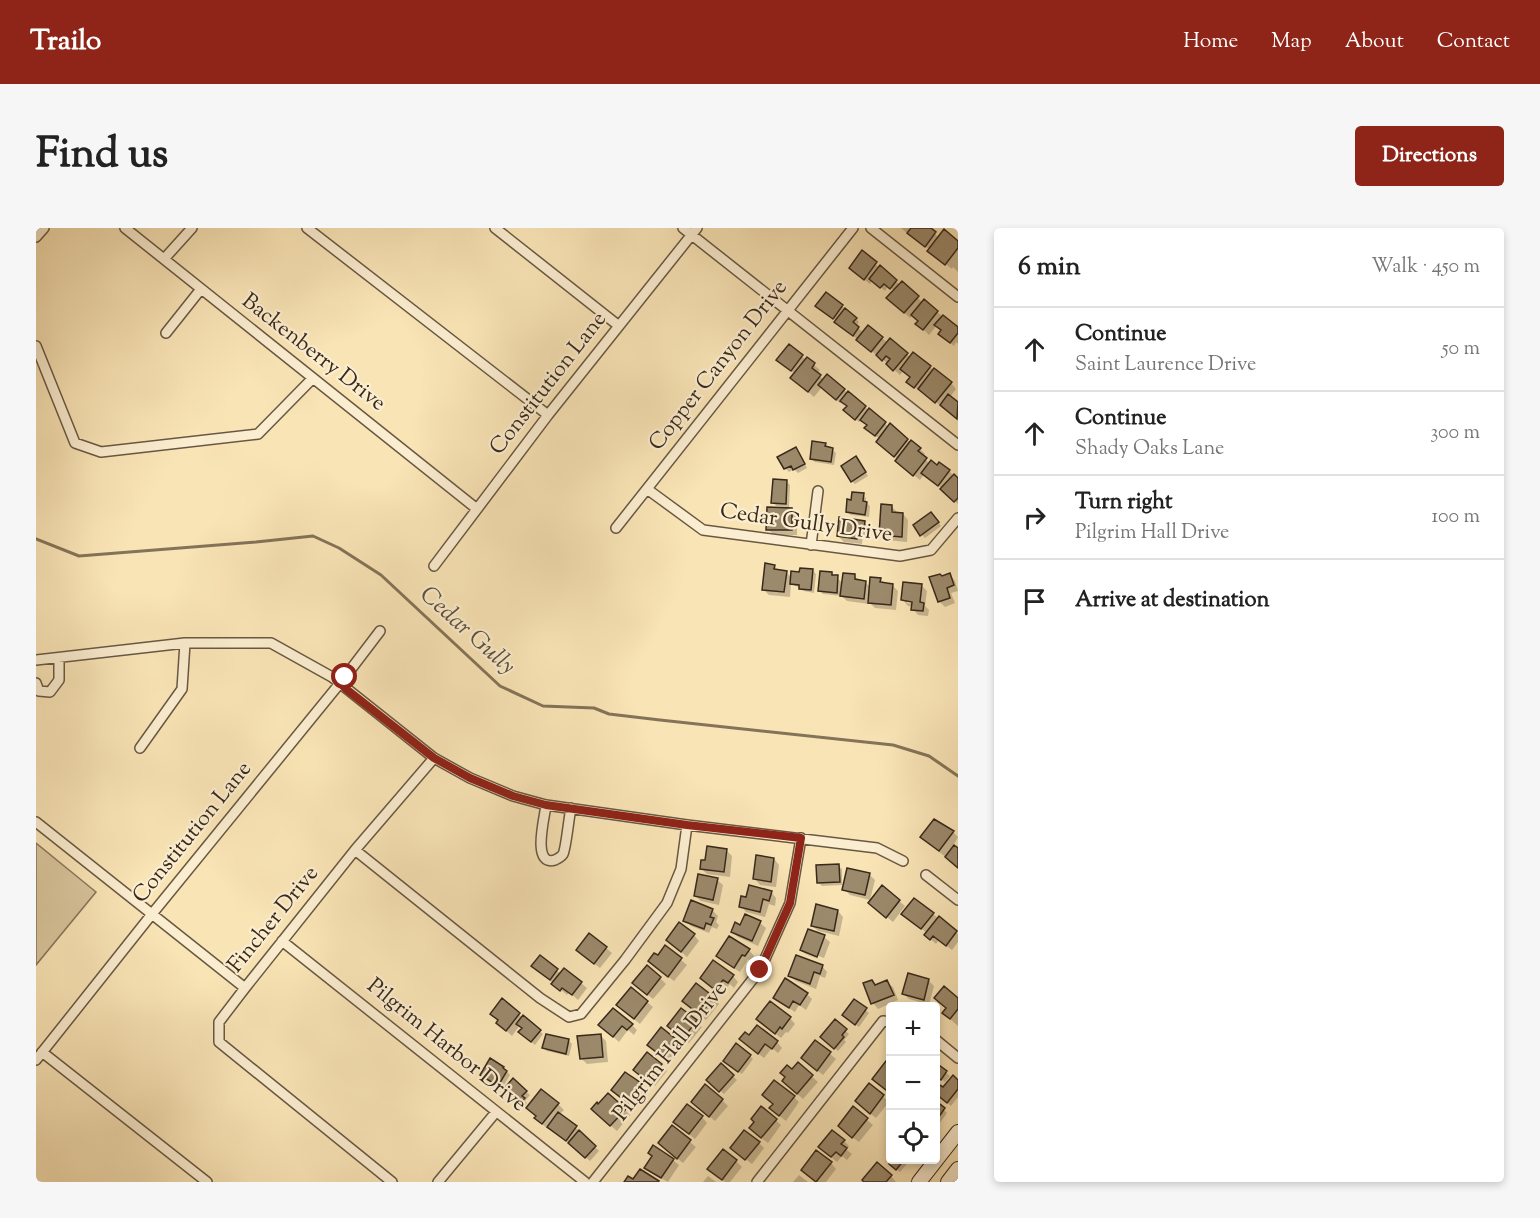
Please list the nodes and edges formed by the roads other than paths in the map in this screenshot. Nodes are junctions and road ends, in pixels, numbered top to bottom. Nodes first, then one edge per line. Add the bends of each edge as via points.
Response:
1 (44, 228) edge
2 (125, 228) edge
3 (192, 228) edge
4 (307, 228) edge
5 (495, 228) edge
6 (683, 228) edge
7 (853, 228) edge
8 (871, 228) edge
9 (694, 231) edge
10 (36, 237) edge
11 (164, 259) junction
12 (201, 289) junction
13 (958, 297) edge
14 (787, 311) junction
15 (619, 326) junction
16 (166, 333) dead end
17 (36, 346) edge
18 (313, 378) junction
19 (548, 415) junction
20 (958, 445) edge
21 (647, 489) junction
22 (818, 492) dead end
23 (477, 509) junction
24 (958, 518) edge
25 (616, 528) dead end
26 (811, 545) junction
27 (434, 566) dead end
28 (380, 632) dead end
29 (185, 643) junction
30 (59, 658) junction
31 (36, 660) edge
32 (36, 683) edge
33 (340, 683) junction
34 (140, 748) dead end
35 (434, 758) junction
36 (546, 805) junction
37 (571, 808) junction
38 (36, 822) edge
39 (687, 825) junction
40 (801, 838) junction
41 (355, 850) junction
42 (903, 861) dead end
43 (926, 875) dead end
44 (958, 900) edge
45 (152, 914) junction
46 (282, 941) junction
47 (245, 988) junction
48 (886, 1021) edge
49 (940, 1043) edge
50 (39, 1056) edge
51 (958, 1058) edge
52 (496, 1112) junction
53 (958, 1132) edge
54 (958, 1169) edge
55 (207, 1182) edge
56 (392, 1182) edge
57 (438, 1182) edge
58 (585, 1182) edge
59 (593, 1182) edge
60 (757, 1182) edge
61 (920, 1182) edge
62 (948, 1182) edge

1 - 10 street
2 - 11 street, Backenberry Drive
3 - 11 street
4 - 19 street
5 - 15 street
6 - 9 street
7 - 14 street, Copper Canyon Drive
8 - 13 street
9 - 14 street
9 - 15 street, Constitution Lane
11 - 12 street, Backenberry Drive
12 - 16 street
12 - 18 street, Backenberry Drive
14 - 20 street
14 - 21 street, Copper Canyon Drive
15 - 19 street, Constitution Lane
17 - 18 street via 75,443 101,452 258,434
18 - 23 street, Backenberry Drive
19 - 23 street, Constitution Lane
21 - 25 street, Copper Canyon Drive
21 - 26 street, Cedar Gully Drive via 702,530
22 - 26 street
23 - 27 street, Constitution Lane
24 - 26 street, Cedar Gully Drive via 931,550 900,556
28 - 33 street, Constitution Lane
29 - 30 street
29 - 33 street via 271,643
29 - 34 street via 182,689
30 - 31 street
30 - 32 street via 59,680 50,692 39,691
33 - 35 street
33 - 45 street, Constitution Lane
35 - 36 street via 470,778
35 - 41 street, Fincher Drive
36 - 37 street
36 - 37 street via 540,849 543,857 550,860 563,854
37 - 39 street
38 - 45 street
39 - 40 street
39 - 41 street via 681,868 667,903 581,1014 569,1017
40 - 42 street via 878,848
40 - 59 street, Pilgrim Hall Drive via 790,903 760,970
41 - 46 street, Fincher Drive
43 - 44 street
45 - 47 street
45 - 50 street, Constitution Lane
46 - 47 street, Fincher Drive
46 - 52 street, Pilgrim Harbor Drive
47 - 56 street, Fincher Drive via 219,1022 219,1042
48 - 60 street
49 - 51 street
50 - 55 street
52 - 57 street
52 - 58 street, Pilgrim Harbor Drive
53 - 61 main road
54 - 62 main road

